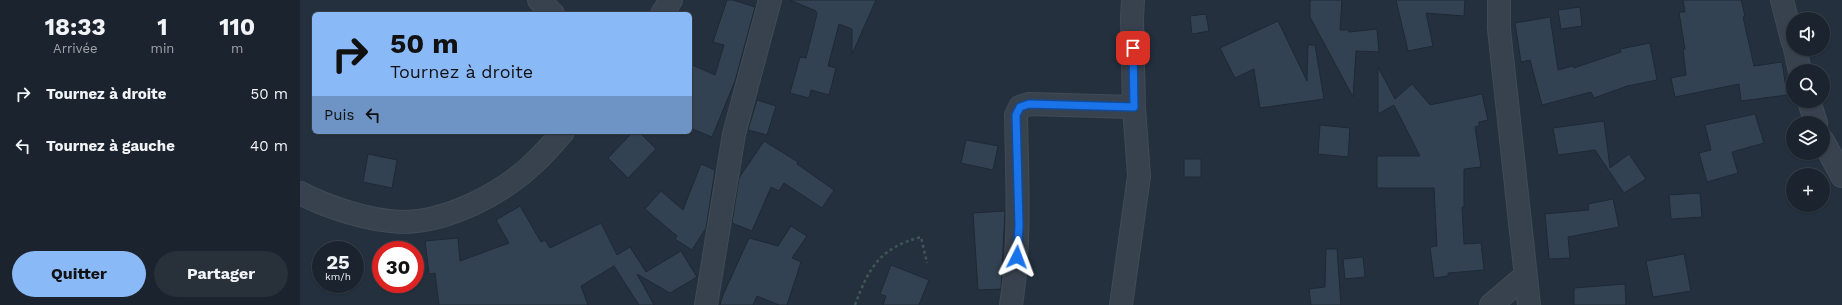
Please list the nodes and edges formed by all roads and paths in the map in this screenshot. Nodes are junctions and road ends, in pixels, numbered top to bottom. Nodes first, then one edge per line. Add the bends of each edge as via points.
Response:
1 (539, 0) edge
2 (672, 0) edge
3 (770, 0) edge
4 (1134, 0) edge
5 (1499, 0) edge
6 (1782, 0) edge
7 (551, 12) edge
8 (663, 12) edge
9 (1786, 16) edge
10 (1134, 107) junction
11 (561, 134) edge
12 (1830, 154) edge
13 (1842, 176) edge
14 (300, 193) edge
15 (927, 263) dead end
16 (1525, 276) junction
17 (706, 305) edge
18 (855, 305) edge
19 (1011, 305) edge
20 (1121, 305) edge
21 (1491, 305) edge
22 (1529, 305) edge

1 - 7 street
2 - 8 street
3 - 17 street via 734,134
4 - 10 street
5 - 16 street via 1498,28
6 - 9 street
10 - 19 street via 1029,104 1020,107 1016,115 1019,226
10 - 20 street via 1139,176
11 - 14 street via 534,164 508,185 480,202 439,216 402,222 357,215
12 - 13 street
15 - 18 path via 921,237 902,242 878,259 863,283
16 - 21 street
16 - 22 street

